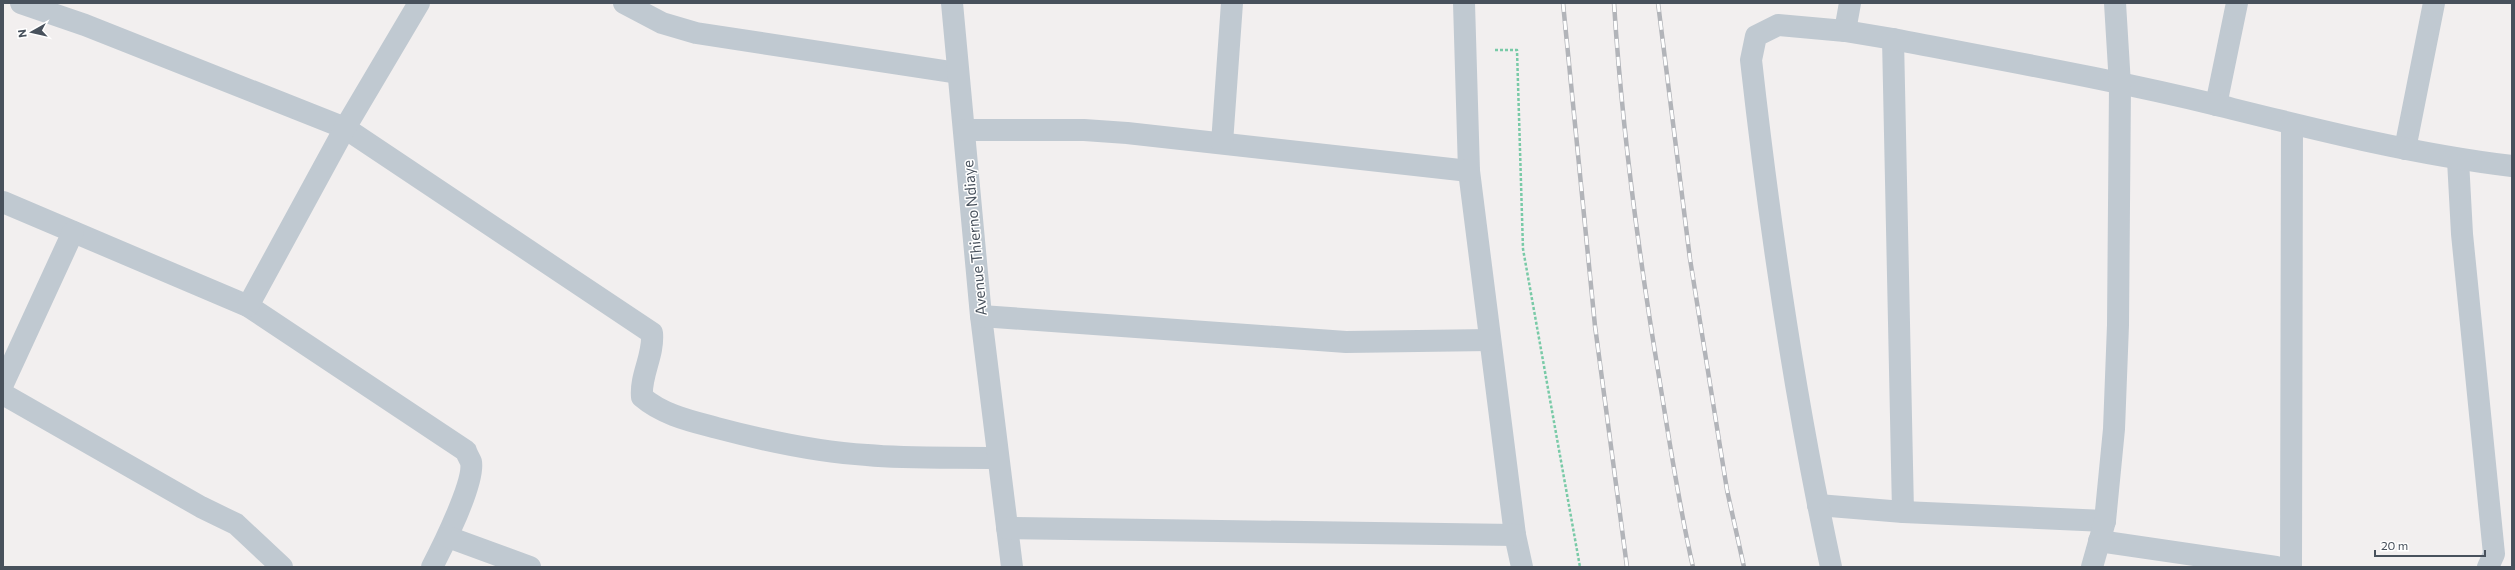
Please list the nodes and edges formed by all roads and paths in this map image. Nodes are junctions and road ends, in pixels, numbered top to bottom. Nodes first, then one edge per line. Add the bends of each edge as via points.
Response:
1 (21, 3) edge
2 (419, 3) edge
3 (624, 3) edge
4 (952, 3) edge
5 (1232, 3) edge
6 (1464, 3) edge
7 (1850, 3) edge
8 (2116, 3) edge
9 (2237, 3) edge
10 (2434, 3) edge
11 (1845, 31) junction
12 (1893, 39) junction
13 (1464, 51) junction
14 (958, 73) junction
15 (2120, 84) junction
16 (2216, 105) junction
17 (2292, 124) junction
18 (345, 128) junction
19 (965, 130) junction
20 (1222, 143) junction
21 (2405, 148) junction
22 (2458, 160) junction
23 (2512, 166) edge
24 (1469, 171) junction
25 (3, 202) edge
26 (73, 232) junction
27 (248, 306) junction
28 (981, 316) junction
29 (1490, 340) junction
30 (3, 384) edge
31 (3, 394) edge
32 (998, 458) junction
33 (1818, 505) junction
34 (1903, 512) junction
35 (1006, 528) junction
36 (2102, 531) junction
37 (1515, 535) junction
38 (448, 537) junction
39 (282, 567) edge
40 (432, 567) edge
41 (530, 567) edge
42 (1012, 567) edge
43 (1522, 567) edge
44 (1580, 567) edge
45 (1831, 567) edge
46 (2092, 567) edge
47 (2276, 567) edge
48 (2291, 567) edge
49 (2488, 567) edge

1 - 18 street via 85,24
2 - 18 street
3 - 14 street via 662,23 696,32
4 - 14 street, Avenue Thierno Ndiaye
5 - 20 street
6 - 13 street
7 - 11 street
8 - 15 street
9 - 16 street
10 - 21 street
11 - 12 street
11 - 33 street via 1778,25 1756,36 1751,60 1775,257
12 - 15 street
12 - 34 street
13 - 24 street
13 - 44 path via 1517,50 1523,249
14 - 19 street, Avenue Thierno Ndiaye
15 - 16 street
15 - 36 street via 2118,325 2114,429
16 - 17 street
17 - 21 street
17 - 48 street
18 - 27 street
18 - 32 street via 652,333 653,348 641,386 642,398 653,407 684,420 745,436 812,449 867,455
19 - 20 street via 1084,130
19 - 28 street, Avenue Thierno Ndiaye
20 - 24 street
21 - 22 street
22 - 23 street
22 - 49 street via 2462,234 2494,554
24 - 29 street
25 - 26 street
26 - 27 street
26 - 30 street
27 - 38 street via 466,451 471,463 468,480
28 - 29 street via 1346,342
28 - 32 street, Avenue Thierno Ndiaye
29 - 37 street
31 - 39 street via 201,507 236,524
32 - 35 street, Avenue Thierno Ndiaye
33 - 34 street
33 - 45 street
34 - 36 street
35 - 37 street
35 - 42 street, Avenue Thierno Ndiaye
36 - 46 street
36 - 47 street
37 - 43 street
38 - 40 street
38 - 41 street

